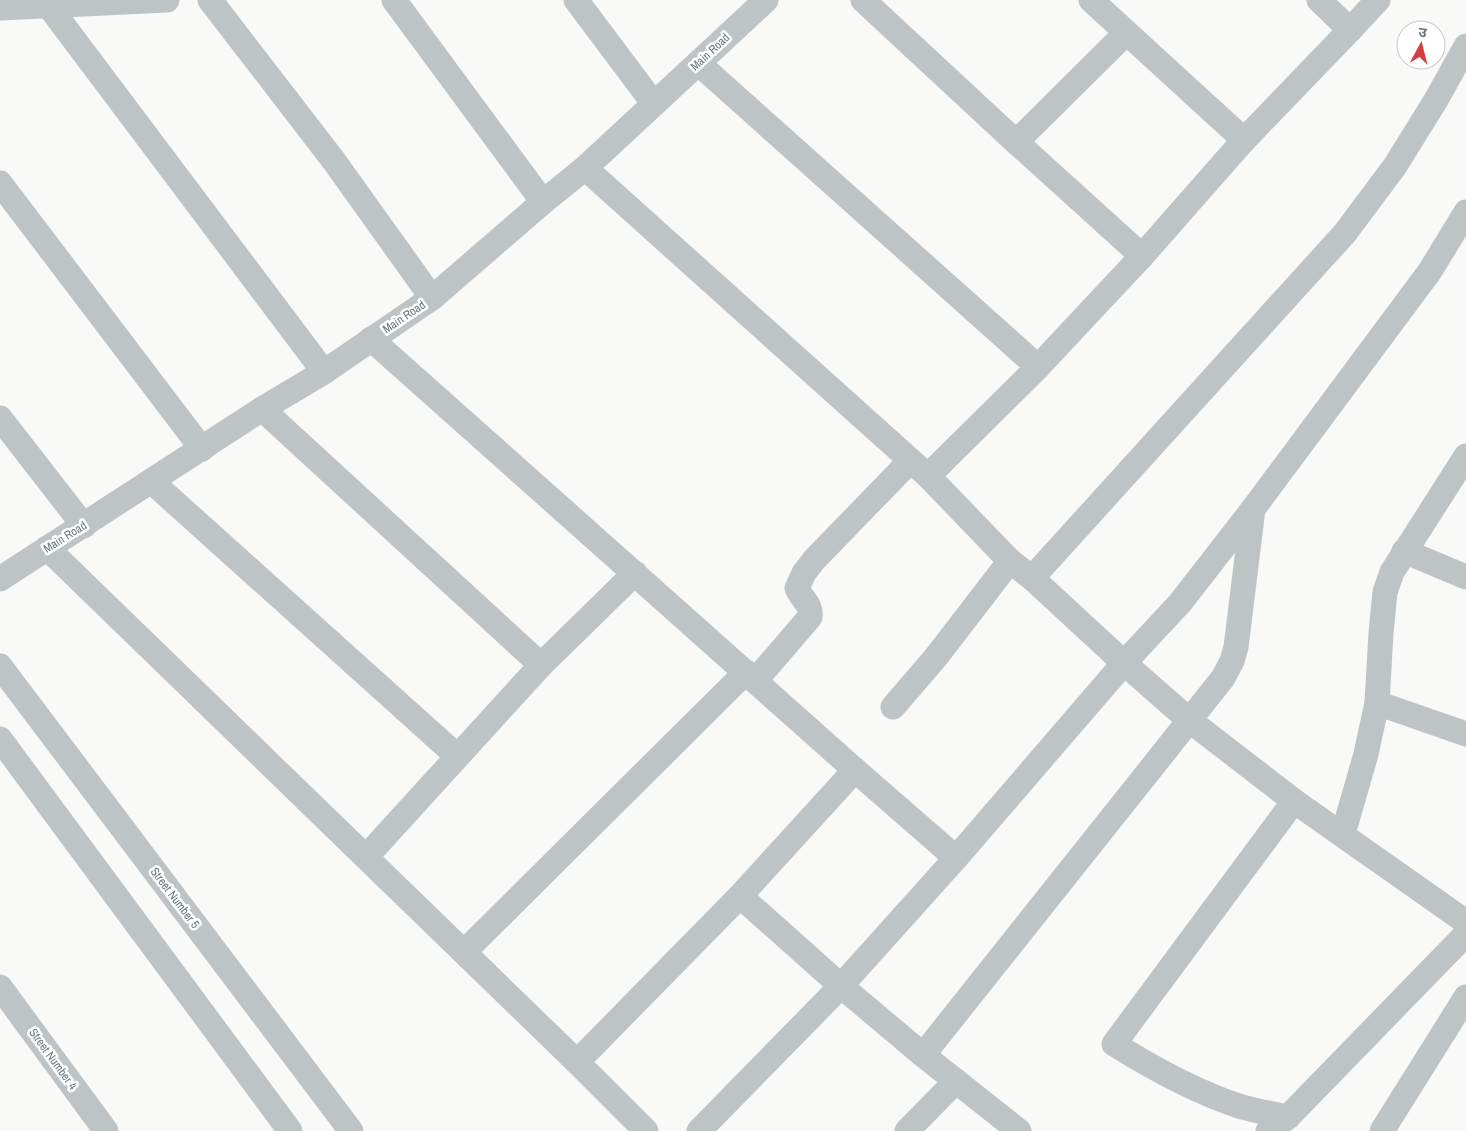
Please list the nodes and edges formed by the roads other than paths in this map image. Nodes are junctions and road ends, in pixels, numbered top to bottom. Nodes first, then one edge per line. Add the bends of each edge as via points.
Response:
1 (167, 0) edge
2 (210, 0) edge
3 (394, 0) edge
4 (576, 0) edge
5 (766, 0) edge
6 (863, 0) edge
7 (1091, 0) edge
8 (1319, 0) edge
9 (1378, 0) edge
10 (115, 2) edge
11 (48, 5) junction
12 (0, 8) edge
13 (1350, 30) junction
14 (1126, 33) junction
15 (1466, 46) edge
16 (698, 63) junction
17 (654, 104) junction
18 (1244, 140) junction
19 (1016, 142) junction
20 (585, 168) junction
21 (0, 183) edge
22 (543, 202) junction
23 (1466, 212) edge
24 (1142, 256) junction
25 (432, 298) junction
26 (371, 338) junction
27 (1038, 367) junction
28 (324, 372) junction
29 (262, 410) junction
30 (0, 418) edge
31 (202, 449) junction
32 (1466, 456) edge
33 (919, 468) junction
34 (151, 481) junction
35 (1253, 510) junction
36 (84, 526) junction
37 (47, 548) junction
38 (1404, 550) junction
39 (1010, 561) junction
40 (635, 574) junction
41 (1466, 577) edge
42 (1032, 578) junction
43 (0, 579) edge
44 (1124, 663) junction
45 (541, 665) junction
46 (0, 666) edge
47 (751, 677) junction
48 (1377, 703) junction
49 (893, 707) dead end
50 (1189, 720) junction
51 (1466, 734) edge
52 (0, 739) edge
53 (457, 756) junction
54 (855, 770) junction
55 (1294, 801) junction
56 (1342, 834) junction
57 (366, 857) junction
58 (956, 858) junction
59 (740, 896) junction
60 (1466, 922) edge
61 (1466, 934) edge
62 (464, 952) junction
63 (841, 986) junction
64 (0, 987) edge
65 (1466, 997) edge
66 (923, 1055) junction
67 (577, 1062) junction
68 (956, 1081) junction
69 (1278, 1124) edge
70 (106, 1131) edge
71 (290, 1131) edge
72 (351, 1131) edge
73 (646, 1131) edge
74 (699, 1131) edge
75 (907, 1131) edge
76 (1019, 1131) edge
77 (1382, 1131) edge

1 - 10 street
2 - 25 street via 334,161
3 - 22 street
4 - 17 street
5 - 16 street, Main Road
6 - 19 street
7 - 14 street
8 - 13 street
9 - 13 street
10 - 11 street
11 - 12 street
11 - 28 street
13 - 18 street
14 - 18 street
14 - 19 street
15 - 42 street via 1395,166 1345,232
16 - 17 street, Main Road
16 - 27 street
17 - 20 street, Main Road
18 - 24 street
19 - 24 street
20 - 22 street, Main Road
20 - 33 street
21 - 31 street
22 - 25 street, Main Road
23 - 35 street via 1430,271
24 - 27 street
25 - 26 street, Main Road
26 - 28 street, Main Road
26 - 40 street
27 - 33 street
28 - 29 street, Main Road
29 - 31 street, Main Road
29 - 45 street
30 - 36 street
31 - 34 street, Main Road
32 - 38 street
33 - 39 street
33 - 47 street via 804,572 797,588 811,610 810,617
34 - 36 street, Main Road
34 - 53 street
35 - 44 street via 1180,603
35 - 50 street via 1232,662
36 - 37 street, Main Road
37 - 43 street, Main Road
37 - 57 street
38 - 41 street
38 - 48 street via 1385,592
39 - 42 street
39 - 49 street
40 - 45 street
40 - 47 street
42 - 44 street
44 - 50 street
44 - 58 street
45 - 53 street
46 - 72 street, Street Number 5
47 - 54 street
47 - 62 street
48 - 51 street
48 - 56 street via 1366,754
50 - 55 street
50 - 66 street
52 - 71 street
53 - 57 street
54 - 58 street
54 - 59 street
55 - 56 street
55 - 69 street via 1114,1044 1137,1059
56 - 60 street
57 - 62 street
58 - 63 street
59 - 63 street
59 - 67 street
61 - 69 street
62 - 67 street
63 - 66 street
63 - 74 street
64 - 70 street, Street Number 4
65 - 77 street
66 - 68 street
67 - 73 street
68 - 75 street
68 - 76 street

